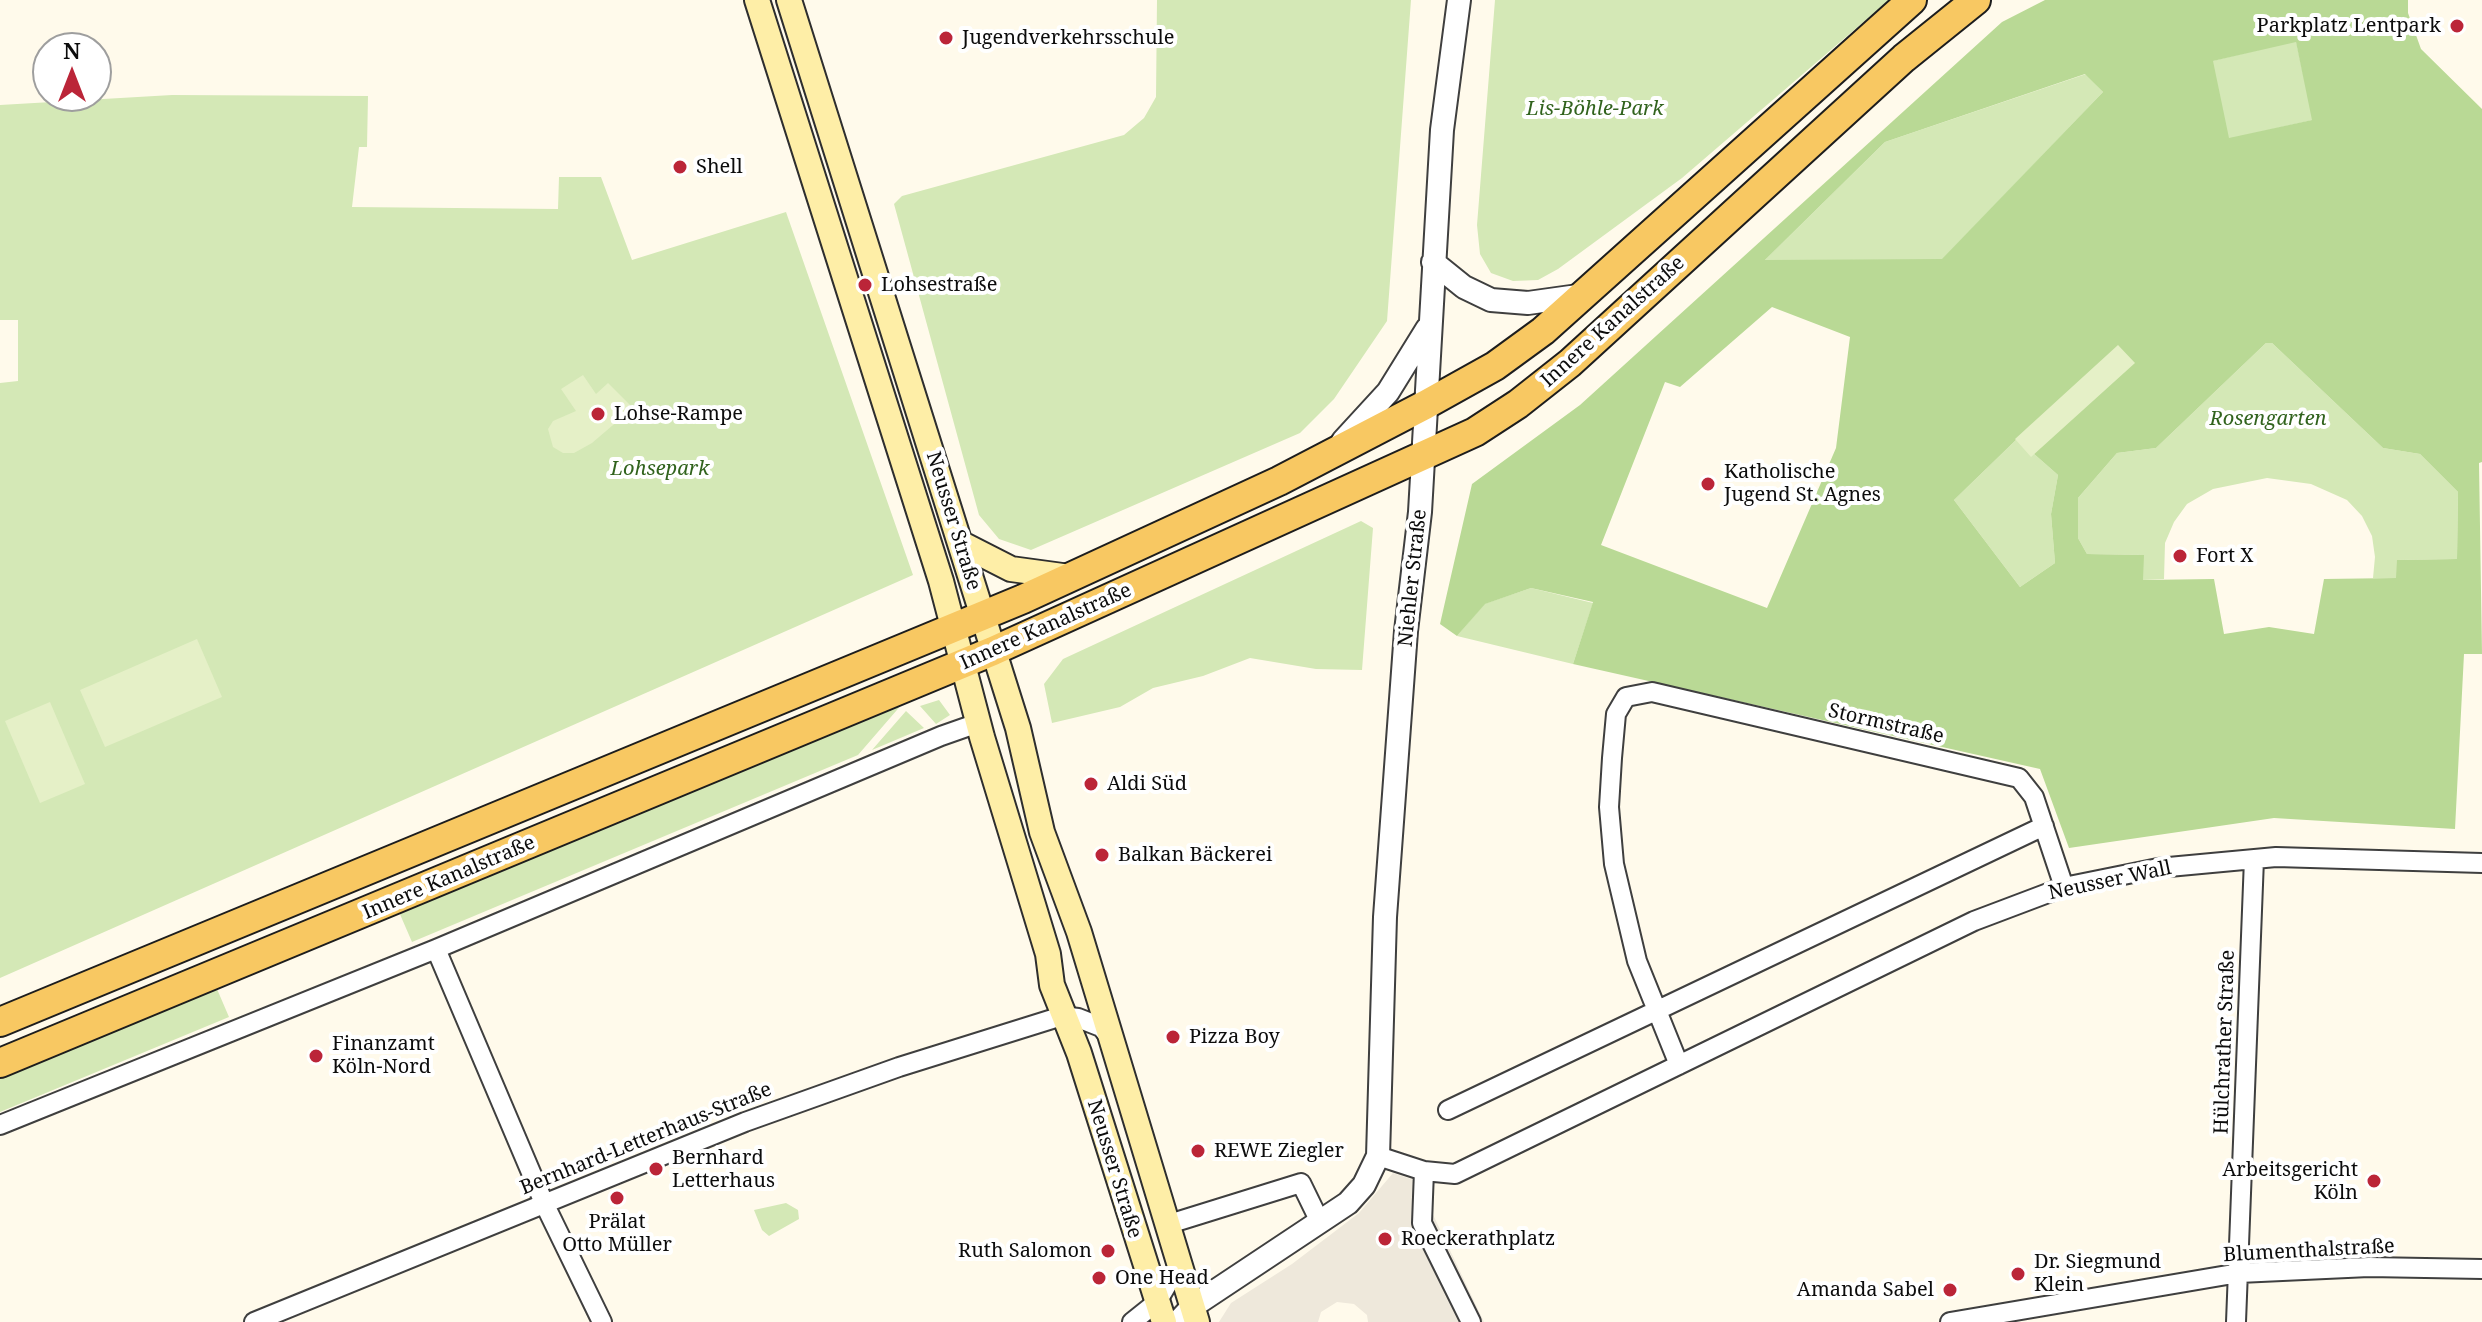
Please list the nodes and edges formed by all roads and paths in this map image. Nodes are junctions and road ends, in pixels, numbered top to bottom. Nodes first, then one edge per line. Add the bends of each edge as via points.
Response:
1 (757, 0) edge
2 (789, 0) edge
3 (1459, 0) edge
4 (1912, 0) edge
5 (1976, 0) edge
6 (1433, 262) junction
7 (1585, 295) junction
8 (1429, 326) junction
9 (896, 339) junction
10 (864, 347) junction
11 (1425, 405) junction
12 (1327, 456) junction
13 (1424, 457) junction
14 (960, 543) junction
15 (1070, 577) junction
16 (982, 615) junction
17 (952, 627) junction
18 (993, 651) junction
19 (962, 664) junction
20 (978, 723) junction
21 (2044, 826) junction
22 (2254, 859) junction
23 (2482, 863) edge
24 (2064, 887) junction
25 (1083, 946) junction
26 (436, 949) junction
27 (1048, 954) junction
28 (1658, 1009) junction
29 (1062, 1016) junction
30 (0, 1022) edge
31 (1113, 1042) junction
32 (0, 1063) edge
33 (1679, 1065) junction
34 (1448, 1110) dead end
35 (0, 1125) edge
36 (1378, 1156) junction
37 (1424, 1171) junction
38 (544, 1203) junction
39 (1320, 1222) junction
40 (1169, 1224) junction
41 (1180, 1263) junction
42 (2482, 1269) edge
43 (2239, 1273) junction
44 (1161, 1312) edge
45 (1189, 1317) edge
46 (254, 1322) edge
47 (602, 1322) edge
48 (1132, 1322) edge
49 (1471, 1322) edge
50 (1950, 1322) edge
51 (2236, 1322) edge

1 - 10 main road, Neusser Straße
2 - 9 main road, Neusser Straße
3 - 6 street, Niehler Straße via 1442,130
4 - 7 main road, Innere Kanalstraße
5 - 13 main road, Innere Kanalstraße via 1904,58 1570,363 1482,428
6 - 7 street via 1491,300 1528,303
6 - 8 street, Niehler Straße
7 - 11 main road, Innere Kanalstraße via 1495,366
8 - 11 street, Niehler Straße
8 - 12 street via 1388,392
9 - 10 main road
9 - 14 main road, Neusser Straße
10 - 17 main road, Neusser Straße
11 - 12 main road, Innere Kanalstraße
11 - 13 street, Niehler Straße
12 - 15 main road, Innere Kanalstraße
13 - 18 main road, Innere Kanalstraße
13 - 36 street, Niehler Straße via 1385,917
14 - 15 main road via 1011,569
14 - 16 main road, Neusser Straße
15 - 16 main road, Innere Kanalstraße
16 - 17 main road, Innere Kanalstraße
16 - 18 main road, Neusser Straße
17 - 19 main road, Neusser Straße
17 - 30 main road, Innere Kanalstraße
18 - 19 main road, Innere Kanalstraße
18 - 25 main road, Neusser Straße via 1018,728 1042,832
19 - 20 main road, Neusser Straße
19 - 32 main road, Innere Kanalstraße
20 - 26 street
20 - 27 main road, Neusser Straße
21 - 24 street, Stormstraße
21 - 28 street
21 - 28 street, Stormstraße via 2034,797 2019,778 1652,692 1626,697 1616,714 1612,758 1614,864 1637,961
22 - 23 street, Neusser Wall
22 - 24 street, Neusser Wall via 2158,868
22 - 43 street, Hülchrather Straße
24 - 33 street, Neusser Wall via 1974,921
25 - 27 main road via 1068,962
25 - 31 main road, Neusser Straße
26 - 35 street
26 - 38 street
27 - 29 main road, Neusser Straße
28 - 33 street
28 - 34 street
29 - 31 street via 1101,1027
29 - 38 street, Bernhard-Letterhaus-Straße via 745,1122
29 - 44 main road, Neusser Straße via 1079,1053
31 - 40 main road, Neusser Straße
33 - 37 street, Neusser Wall via 1455,1174
36 - 37 street, Neusser Wall
36 - 39 street via 1364,1185
37 - 49 street via 1422,1223
38 - 46 street, Bernhard-Letterhaus-Straße
38 - 47 street
39 - 40 street via 1301,1183
39 - 45 street
40 - 41 main road, Neusser Straße
41 - 44 street
41 - 45 main road, Neusser Straße
42 - 43 street, Blumenthalstraße
43 - 50 street, Blumenthalstraße
43 - 51 street, Hülchrather Straße
44 - 48 street

